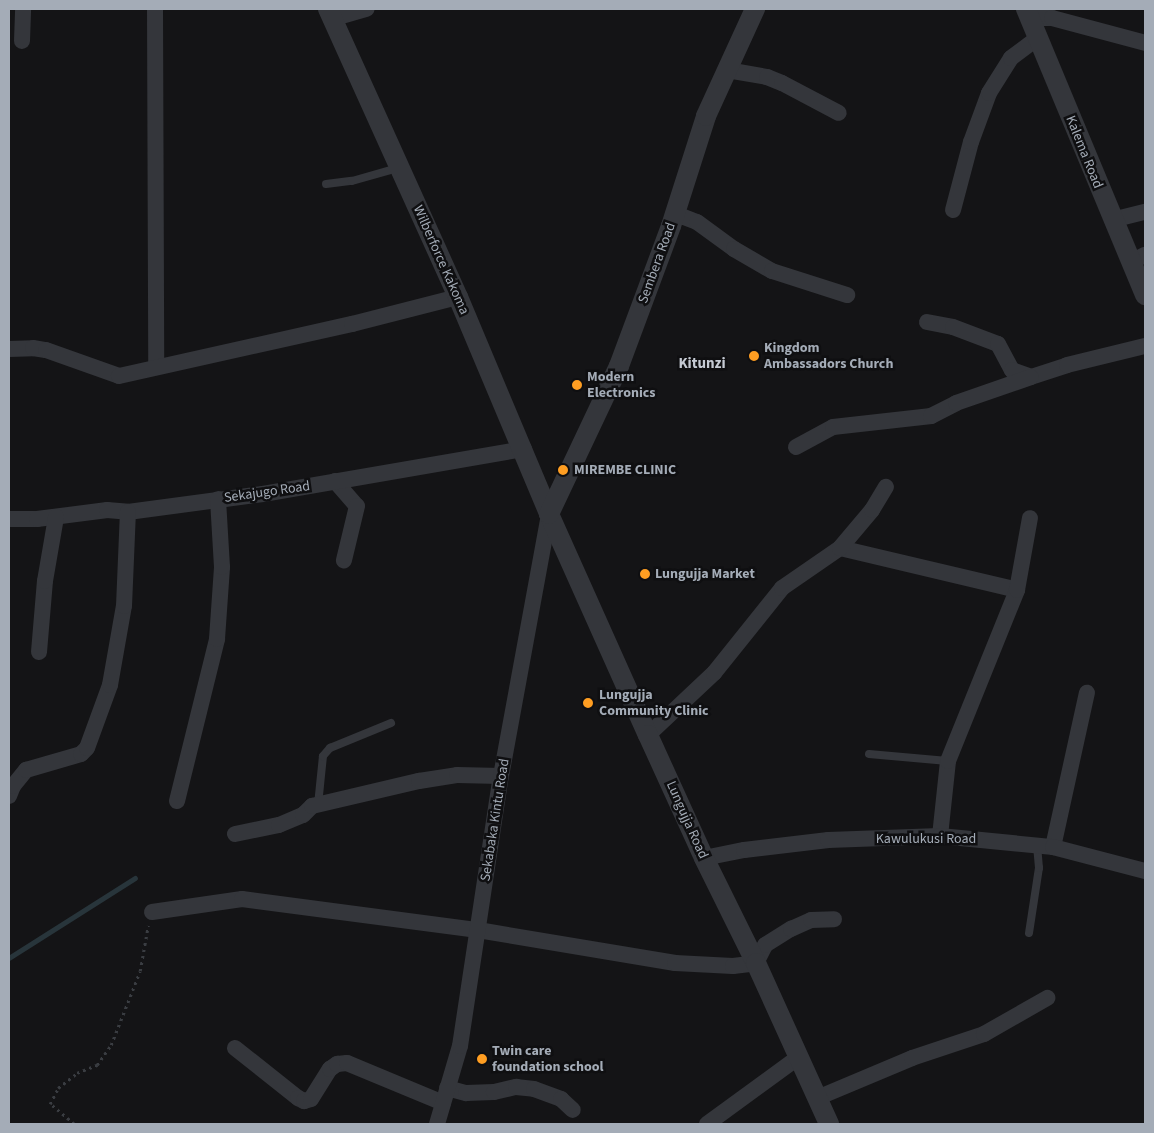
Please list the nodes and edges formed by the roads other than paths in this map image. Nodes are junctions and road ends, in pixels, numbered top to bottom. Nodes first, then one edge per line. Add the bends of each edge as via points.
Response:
1 (23, 9) edge
2 (154, 9) edge
3 (368, 9) edge
4 (755, 9) edge
5 (1028, 13) edge
6 (330, 14) edge
7 (1038, 38) junction
8 (22, 41) dead end
9 (1145, 43) edge
10 (727, 70) junction
11 (839, 113) dead end
12 (400, 168) junction
13 (326, 184) dead end
14 (953, 210) dead end
15 (1145, 212) edge
16 (676, 214) junction
17 (1112, 220) junction
18 (1138, 258) edge
19 (847, 295) dead end
20 (1145, 295) edge
21 (458, 297) junction
22 (926, 322) dead end
23 (1145, 346) edge
24 (9, 349) edge
25 (156, 367) junction
26 (1031, 377) junction
27 (796, 447) dead end
28 (524, 449) junction
29 (335, 482) junction
30 (886, 487) dead end
31 (218, 499) junction
32 (128, 512) junction
33 (549, 514) junction
34 (56, 517) junction
35 (1030, 518) dead end
36 (9, 519) edge
37 (840, 548) junction
38 (344, 560) dead end
39 (1016, 590) junction
40 (40, 652) dead end
41 (1087, 693) dead end
42 (391, 723) dead end
43 (648, 734) junction
44 (869, 754) dead end
45 (948, 761) junction
46 (501, 776) junction
47 (9, 796) edge
48 (177, 801) dead end
49 (318, 805) junction
50 (235, 834) dead end
51 (940, 836) junction
52 (1045, 846) junction
53 (704, 858) junction
54 (1145, 871) edge
55 (152, 912) road end
56 (834, 919) dead end
57 (478, 930) junction
58 (1029, 933) dead end
59 (756, 963) junction
60 (1047, 998) dead end
61 (236, 1048) dead end
62 (798, 1056) junction
63 (445, 1096) junction
64 (817, 1098) junction
65 (573, 1110) dead end
66 (437, 1124) edge
67 (707, 1124) edge
68 (829, 1124) edge

1 - 8 street
2 - 25 street
3 - 6 street
4 - 10 street, Sembera Road
5 - 7 street, Kalema Road
5 - 9 street
6 - 12 street, Wilberforce Kakoma
7 - 14 street via 1011,58 989,93 974,132
7 - 17 street, Kalema Road
10 - 11 street via 767,77
10 - 16 street, Sembera Road via 706,116
12 - 13 lane via 352,181
12 - 21 street, Wilberforce Kakoma
15 - 17 street
16 - 19 street via 696,222 772,271
16 - 33 street, Sembera Road via 619,366
17 - 18 street, Kalema Road
18 - 20 street, Kalema Road
21 - 25 street
21 - 28 street, Wilberforce Kakoma
22 - 26 street via 953,327 998,344 1012,370
23 - 26 street
24 - 25 street via 46,350 119,376
26 - 27 street via 956,403 931,416 833,427
28 - 29 street, Sekajugo Road
28 - 33 street, Wilberforce Kakoma
29 - 31 street, Sekajugo Road
29 - 38 street via 357,506
30 - 37 street via 872,510
31 - 32 street, Sekajugo Road
31 - 48 street via 222,567 217,640
32 - 34 street, Sekajugo Road via 82,512
32 - 47 street via 124,606 110,685 87,748 81,754 26,770
33 - 43 street, Lungujja Road
33 - 46 street, Sekabaka Kintu Road
34 - 36 street, Sekajugo Road
34 - 40 street via 45,581
35 - 39 street
37 - 39 street
37 - 43 street via 782,588 714,673
39 - 45 street
41 - 52 street
42 - 49 lane via 330,748 323,756
43 - 53 street, Lungujja Road
44 - 45 lane
45 - 51 street
46 - 49 street via 457,775 419,781
46 - 57 street, Sekabaka Kintu Road
49 - 50 street via 279,825
51 - 52 street, Kawulukusi Road
51 - 53 street, Kawulukusi Road via 828,840
52 - 54 street, Kawulukusi Road
52 - 58 lane
53 - 59 street, Lungujja Road
55 - 57 street via 242,899
56 - 59 street via 811,920 791,929 765,945
57 - 59 street via 675,963 733,966
57 - 63 street, Sekabaka Kintu Road via 460,1046
59 - 62 street, Lungujja Road
60 - 64 street via 984,1034 912,1058
61 - 63 street via 304,1101 311,1099 330,1068 347,1063
62 - 64 street, Lungujja Road
62 - 67 street
63 - 65 street via 516,1087 534,1088 562,1099
63 - 66 street, Sekabaka Kintu Road
64 - 68 street, Lungujja Road

